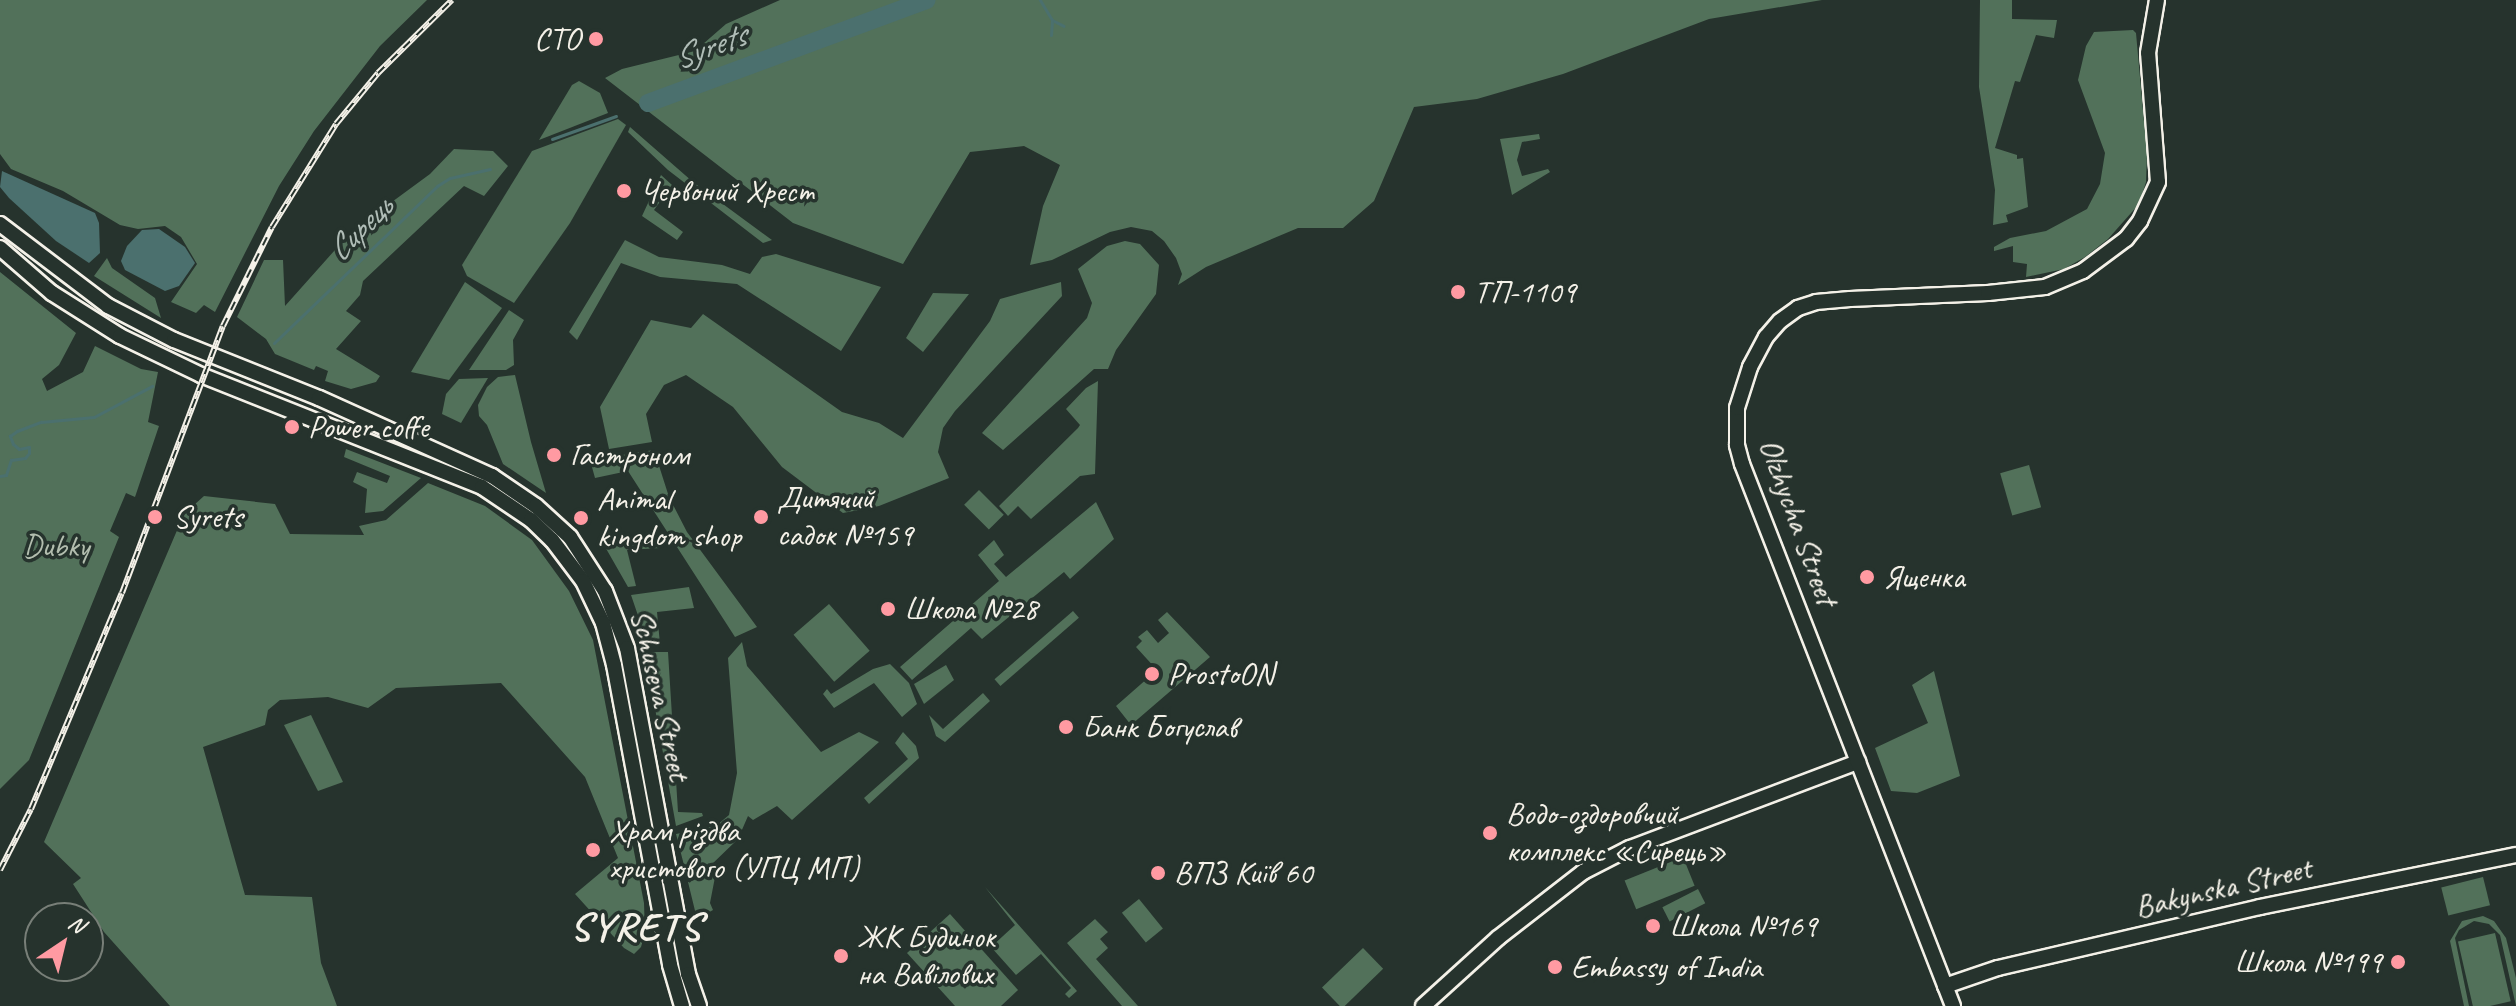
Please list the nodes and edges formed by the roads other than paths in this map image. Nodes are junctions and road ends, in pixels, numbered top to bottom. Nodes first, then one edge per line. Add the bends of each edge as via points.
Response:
1 (2157, 0) edge
2 (0, 224) edge
3 (0, 248) edge
4 (1858, 762) junction
5 (2516, 855) edge
6 (1945, 986) junction
7 (682, 1006) edge
8 (699, 1006) edge
9 (1423, 1006) edge
10 (1953, 1006) edge

1 - 4 main road, Olzhycha Street via 2148,53 2158,182 2126,239 2083,271 2045,287 1816,302 1780,321 1750,367 1737,408 1742,464
2 - 8 main road, Schuseva Street via 108,306 174,340 492,476 570,537 605,591 627,648 688,974
3 - 7 main road, Schuseva Street via 93,321 166,360 482,487 531,520 569,561 594,600 614,665
4 - 6 main road, Olzhycha Street
4 - 9 main road via 1630,848 1583,872
5 - 6 main road, Bakynska Street via 2260,907 1998,968
6 - 10 main road, Olzhycha Street

